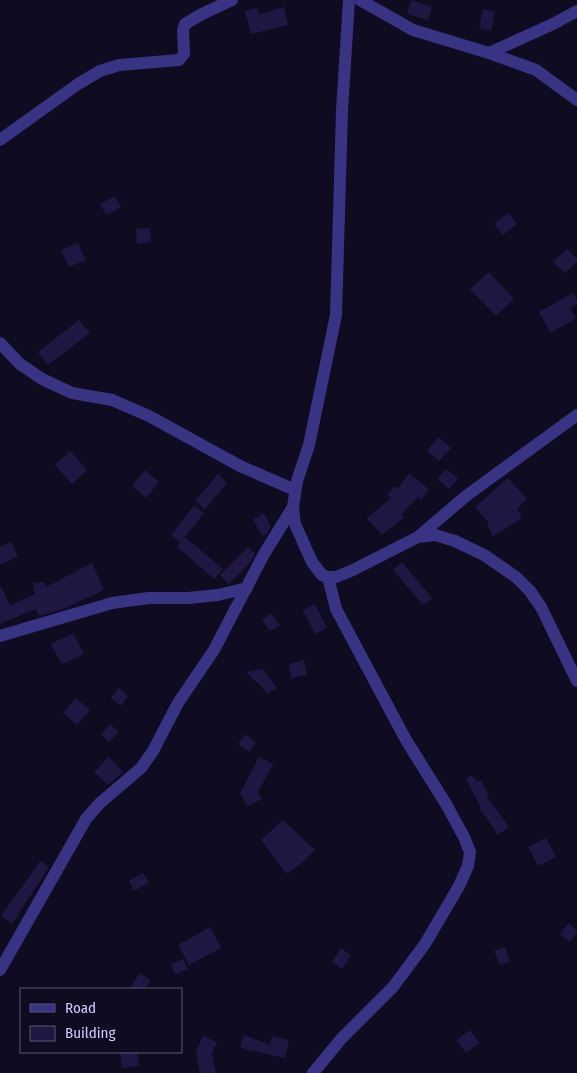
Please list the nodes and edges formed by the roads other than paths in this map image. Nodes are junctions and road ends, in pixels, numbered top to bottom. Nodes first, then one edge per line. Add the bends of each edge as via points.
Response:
1 (232, 0) edge
2 (349, 0) edge
3 (360, 0) edge
4 (577, 11) edge
5 (489, 53) junction
6 (577, 100) edge
7 (0, 140) edge
8 (0, 343) edge
9 (577, 415) edge
10 (296, 490) junction
11 (293, 506) junction
12 (418, 537) junction
13 (328, 577) junction
14 (247, 588) junction
15 (0, 636) edge
16 (577, 681) edge
17 (0, 970) edge
18 (313, 1073) edge

1 - 7 street via 185,24 184,54 178,60 119,65 100,71
2 - 10 street via 336,315
3 - 5 street via 412,30
4 - 5 street
5 - 6 street via 536,70
8 - 10 street via 20,364 42,379 72,393 112,400 149,416 240,466
9 - 12 street via 466,496
10 - 11 street
11 - 13 street via 295,524 312,562 322,575
11 - 14 street
12 - 13 street via 353,570
12 - 16 street via 435,535 455,541 516,577 541,606
13 - 18 street via 336,609 470,852 459,886 425,944 393,987 341,1038
14 - 15 street via 218,595 149,598 112,604
14 - 17 street via 153,751 141,768 86,819

